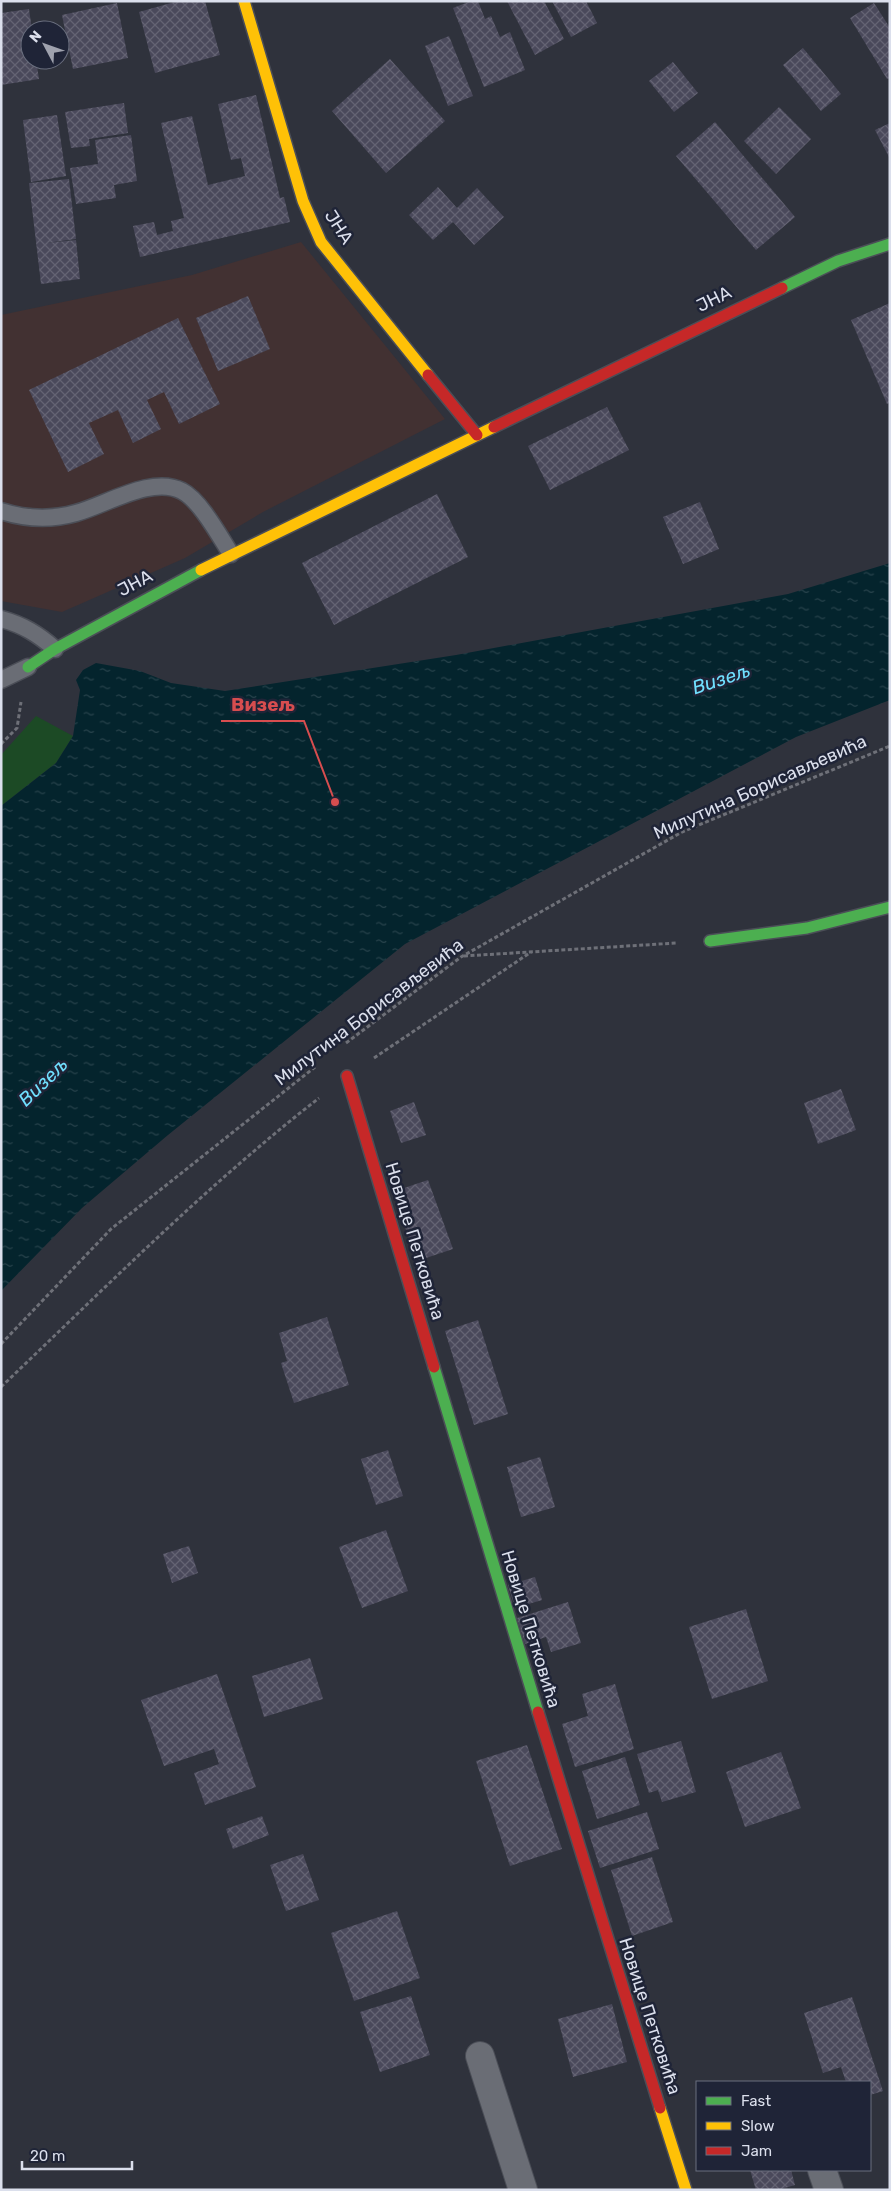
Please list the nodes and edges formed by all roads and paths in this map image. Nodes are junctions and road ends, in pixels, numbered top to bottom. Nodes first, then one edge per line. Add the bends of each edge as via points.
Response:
1 (244, 1) edge
2 (890, 244) edge
3 (477, 435) junction
4 (1, 511) edge
5 (232, 554) junction
6 (1, 619) edge
7 (55, 649) junction
8 (28, 667) junction
9 (1, 680) edge
10 (1, 744) edge
11 (890, 746) edge
12 (890, 907) edge
13 (710, 941) joint
14 (531, 952) junction
15 (462, 957) junction
16 (344, 1044) dead end
17 (320, 1063) dead end
18 (347, 1076) junction
19 (1, 1344) edge
20 (1, 1386) edge
21 (480, 2056) dead end
22 (822, 2171) edge
23 (523, 2190) edge
24 (686, 2190) edge
25 (828, 2190) edge

1 - 3 street, ЈНА via 314,230
2 - 3 street, ЈНА via 838,261
3 - 5 street, ЈНА
4 - 5 lane via 34,518 60,516 148,487 166,486 182,491 194,500
5 - 7 street, ЈНА
6 - 7 lane via 33,631
7 - 8 street, ЈНА
8 - 9 lane, ЈНА
8 - 10 path via 17,728
11 - 15 path, Милутина Борисављевића via 682,832
12 - 13 street via 808,928
13 - 14 path
14 - 15 path
14 - 18 path
15 - 16 path, Милутина Борисављевића
17 - 19 path, Милутина Борисављевића via 111,1230
18 - 20 path via 270,1136
18 - 24 street, Новице Петковића via 581,1856
21 - 23 street
22 - 25 street

